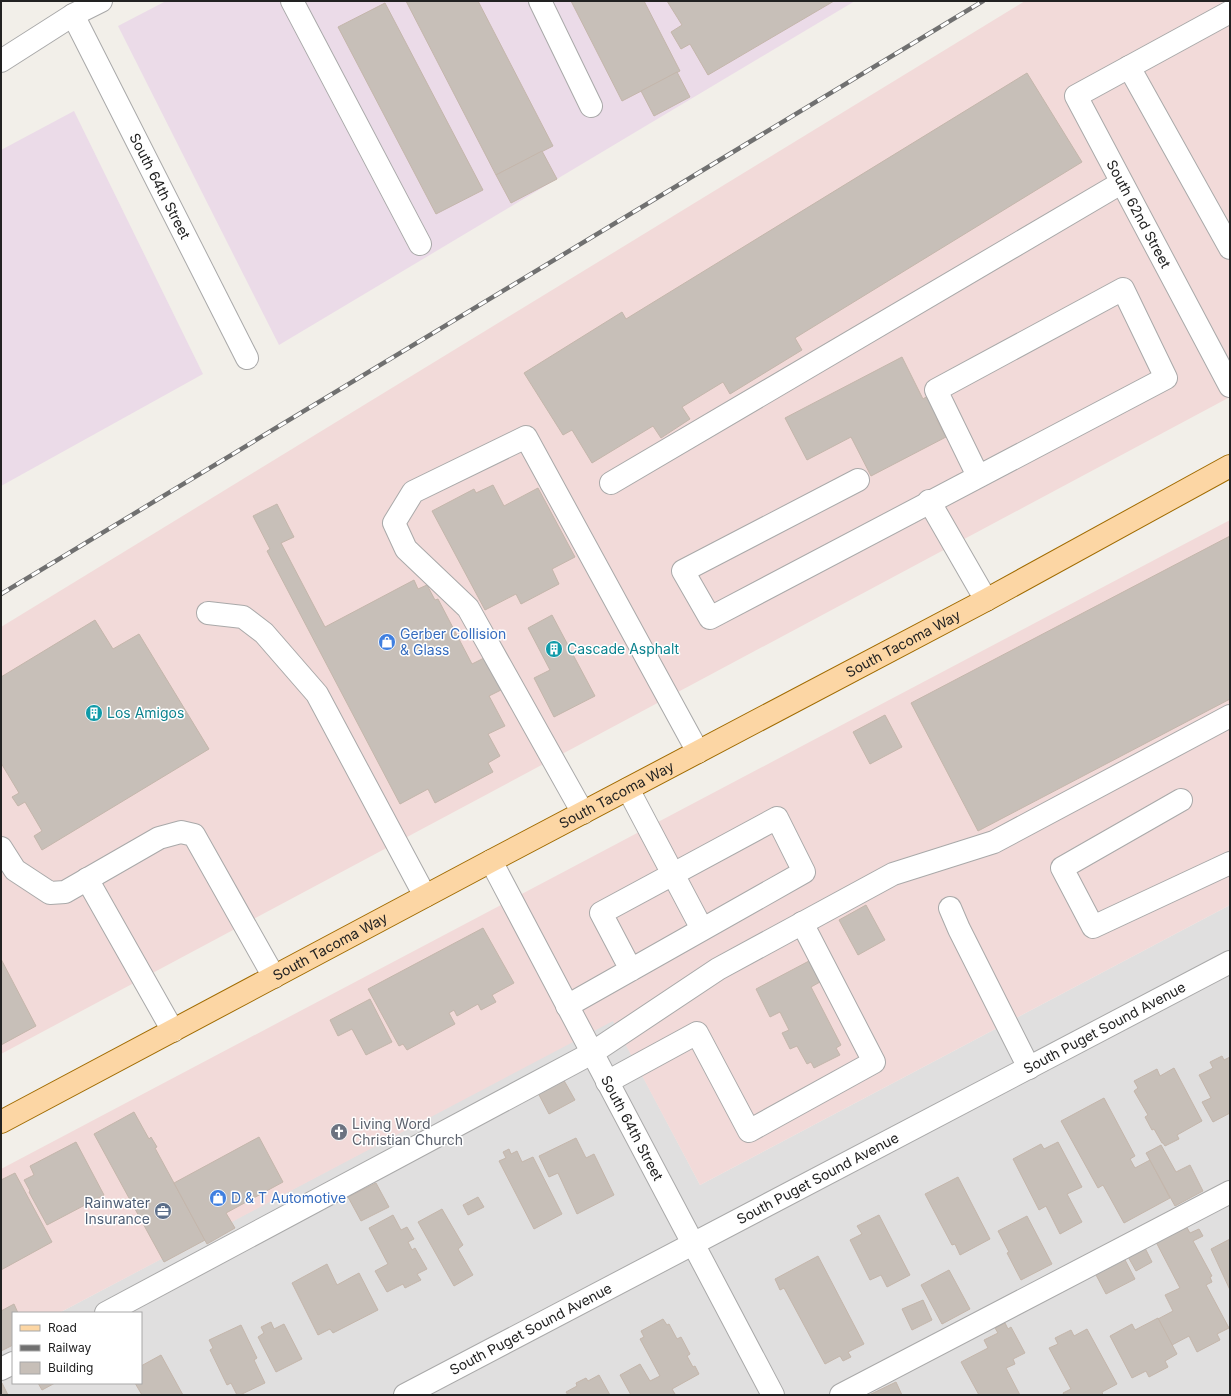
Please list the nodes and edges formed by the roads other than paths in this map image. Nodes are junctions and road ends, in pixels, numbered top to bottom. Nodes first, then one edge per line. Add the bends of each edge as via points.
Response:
1 (100, 1) edge
2 (292, 1) edge
3 (540, 1) edge
4 (1230, 12) edge
5 (74, 15) junction
6 (1, 61) edge
7 (1129, 67) junction
8 (592, 106) dead end
9 (1121, 183) junction
10 (1228, 239) edge
11 (420, 244) dead end
12 (247, 358) dead end
13 (1230, 386) edge
14 (1230, 466) edge
15 (978, 476) junction
16 (858, 480) dead end
17 (611, 483) dead end
18 (929, 501) junction
19 (986, 600) junction
20 (208, 613) dead end
21 (1230, 716) edge
22 (698, 752) junction
23 (628, 789) junction
24 (1181, 800) dead end
25 (583, 812) junction
26 (1, 848) edge
27 (491, 861) junction
28 (1230, 863) edge
29 (673, 874) junction
30 (88, 879) junction
31 (425, 896) junction
32 (950, 908) dead end
33 (802, 923) junction
34 (702, 929) junction
35 (1230, 962) edge
36 (631, 970) junction
37 (274, 977) junction
38 (567, 1006) junction
39 (173, 1031) junction
40 (592, 1053) junction
41 (1029, 1068) junction
42 (607, 1082) junction
43 (1, 1122) edge
44 (1230, 1192) edge
45 (692, 1244) junction
46 (108, 1312) edge
47 (12, 1364) edge
48 (1, 1369) edge
49 (405, 1395) edge
50 (773, 1395) edge
51 (841, 1395) edge

1 - 5 street
2 - 11 street
3 - 8 street
4 - 7 street, South 62nd Street
5 - 6 street
5 - 12 street, South 64th Street
7 - 9 street, South 62nd Street via 1076,96
7 - 10 street
9 - 13 street, South 62nd Street
9 - 17 street
14 - 19 main road, South Tacoma Way
15 - 15 street via 1166,378 1123,288 936,390
15 - 18 street
16 - 18 street via 683,571 710,618
18 - 19 street
19 - 22 main road, South Tacoma Way
20 - 31 street via 242,616 264,633 317,694
21 - 33 street via 994,842 893,874
22 - 23 main road, South Tacoma Way
22 - 25 street via 526,437 413,492 394,523 406,549 468,608
23 - 25 main road, South Tacoma Way
23 - 29 street
24 - 28 street via 1062,868 1093,927
25 - 27 main road, South Tacoma Way
26 - 30 street via 14,870 50,893 65,892
27 - 31 main road, South Tacoma Way
27 - 38 street, South 64th Street
29 - 34 street
29 - 34 street via 777,818 804,872
29 - 36 street via 601,913
30 - 37 street via 159,838 181,832 194,835
30 - 39 street
31 - 37 main road, South Tacoma Way
32 - 41 street
33 - 40 street via 718,969
33 - 42 street via 874,1062 749,1131 697,1033
34 - 36 street
35 - 41 street, South Puget Sound Avenue
36 - 38 street
37 - 39 main road, South Tacoma Way
38 - 40 street, South 64th Street
39 - 43 main road, South Tacoma Way
40 - 42 street, South 64th Street
40 - 46 street
41 - 45 street, South Puget Sound Avenue
42 - 45 street, South 64th Street
44 - 51 street
45 - 49 street, South Puget Sound Avenue
45 - 50 street, South 64th Street
47 - 48 street

